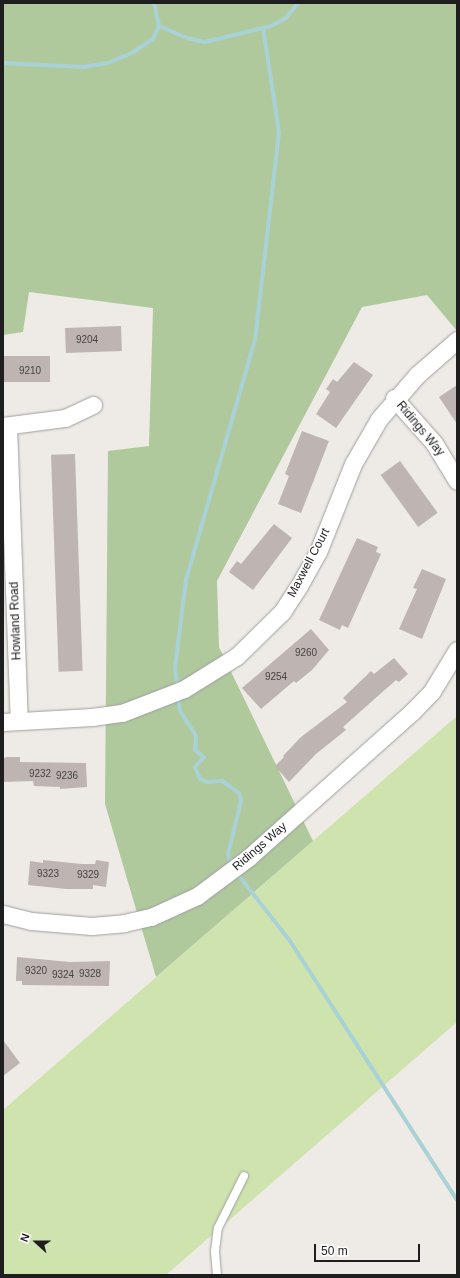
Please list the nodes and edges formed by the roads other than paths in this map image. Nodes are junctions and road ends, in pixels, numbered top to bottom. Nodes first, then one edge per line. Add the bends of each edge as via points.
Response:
1 (457, 340) edge
2 (394, 398) junction
3 (93, 405) dead end
4 (6, 426) edge
5 (457, 481) edge
6 (457, 650) edge
7 (11, 721) edge
8 (3, 914) edge
9 (244, 1176) dead end
10 (217, 1275) edge

1 - 2 street, Maxwell Court
2 - 5 street, Ridings Way via 434,443
2 - 7 street, Maxwell Court via 363,445 318,552 282,612 237,656 184,689 122,713
3 - 4 street via 65,418
4 - 7 street, Howland Road
6 - 8 street, Ridings Way via 432,691 412,712 220,881 175,907 124,923 60,925
9 - 10 lane via 218,1228 215,1250

